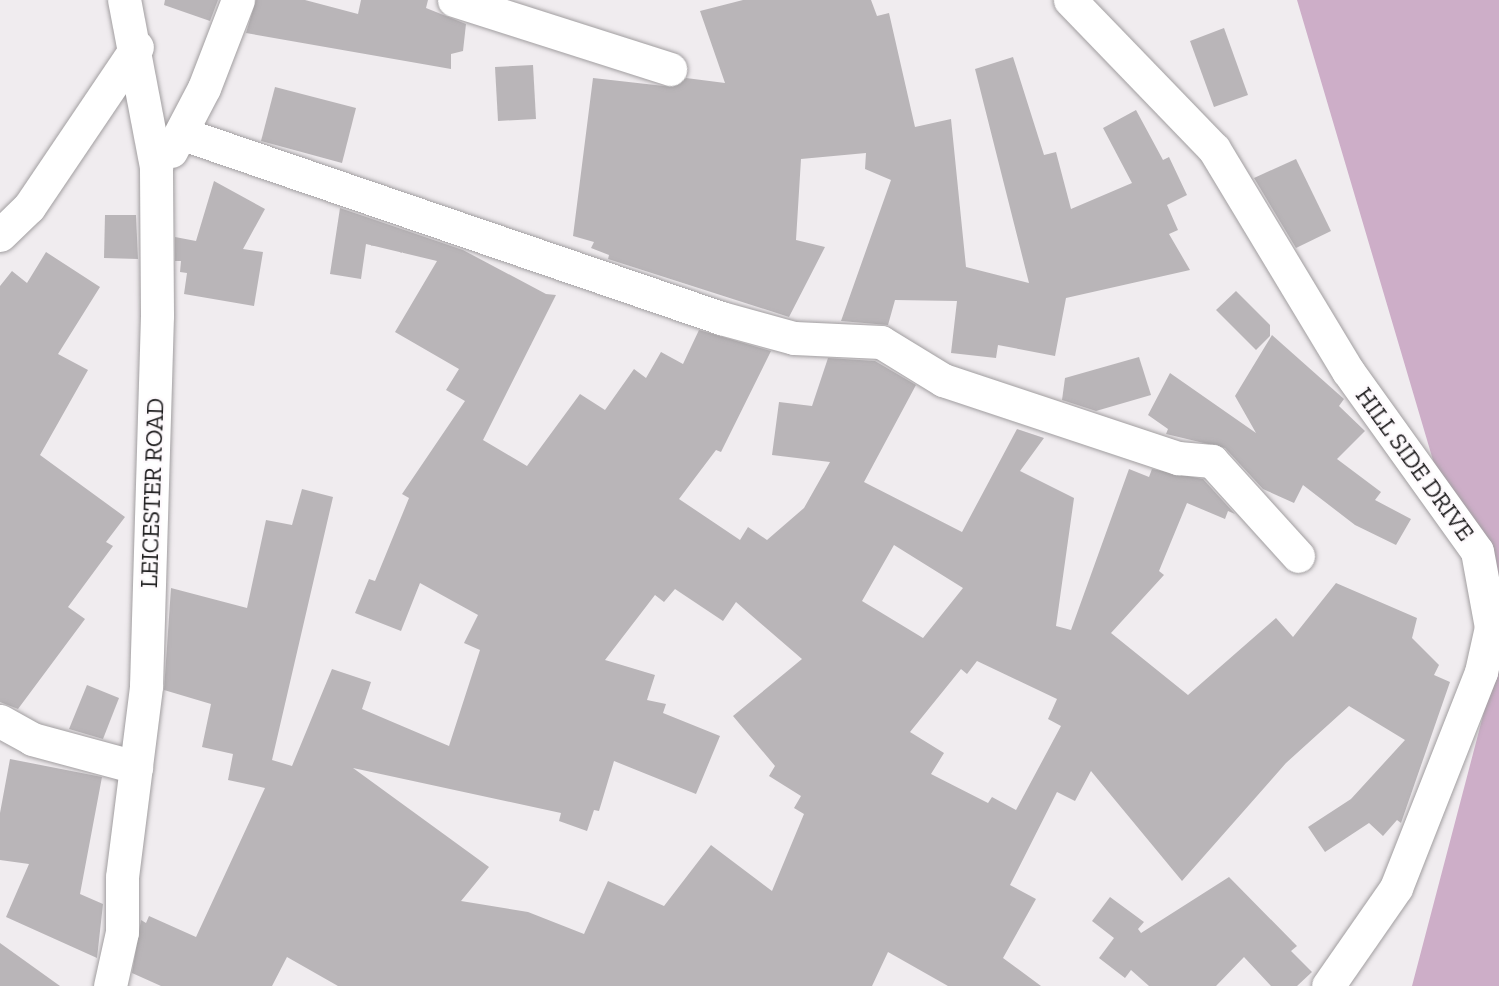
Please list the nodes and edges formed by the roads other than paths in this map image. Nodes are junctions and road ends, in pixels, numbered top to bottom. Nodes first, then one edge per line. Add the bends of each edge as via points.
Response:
1 (124, 0) edge
2 (238, 0) edge
3 (454, 0) edge
4 (1070, 0) edge
5 (137, 47) junction
6 (670, 69) dead end
7 (183, 134) junction
8 (156, 167) junction
9 (0, 235) edge
10 (1298, 556) dead end
11 (0, 721) edge
12 (136, 767) junction
13 (110, 986) edge
14 (1328, 986) edge

1 - 5 street, LEICESTER ROAD
2 - 7 street
3 - 6 street
4 - 14 street, HILL SIDE DRIVE via 1214,149 1348,371 1477,551 1491,627 1481,672 1396,888
5 - 8 street, LEICESTER ROAD
5 - 9 street via 29,207
7 - 8 street
7 - 10 street via 721,318 794,338 881,342 943,380 1178,458 1212,461
8 - 12 street, LEICESTER ROAD via 157,315 146,674
11 - 12 street via 32,739
12 - 13 street, LEICESTER ROAD via 122,932

